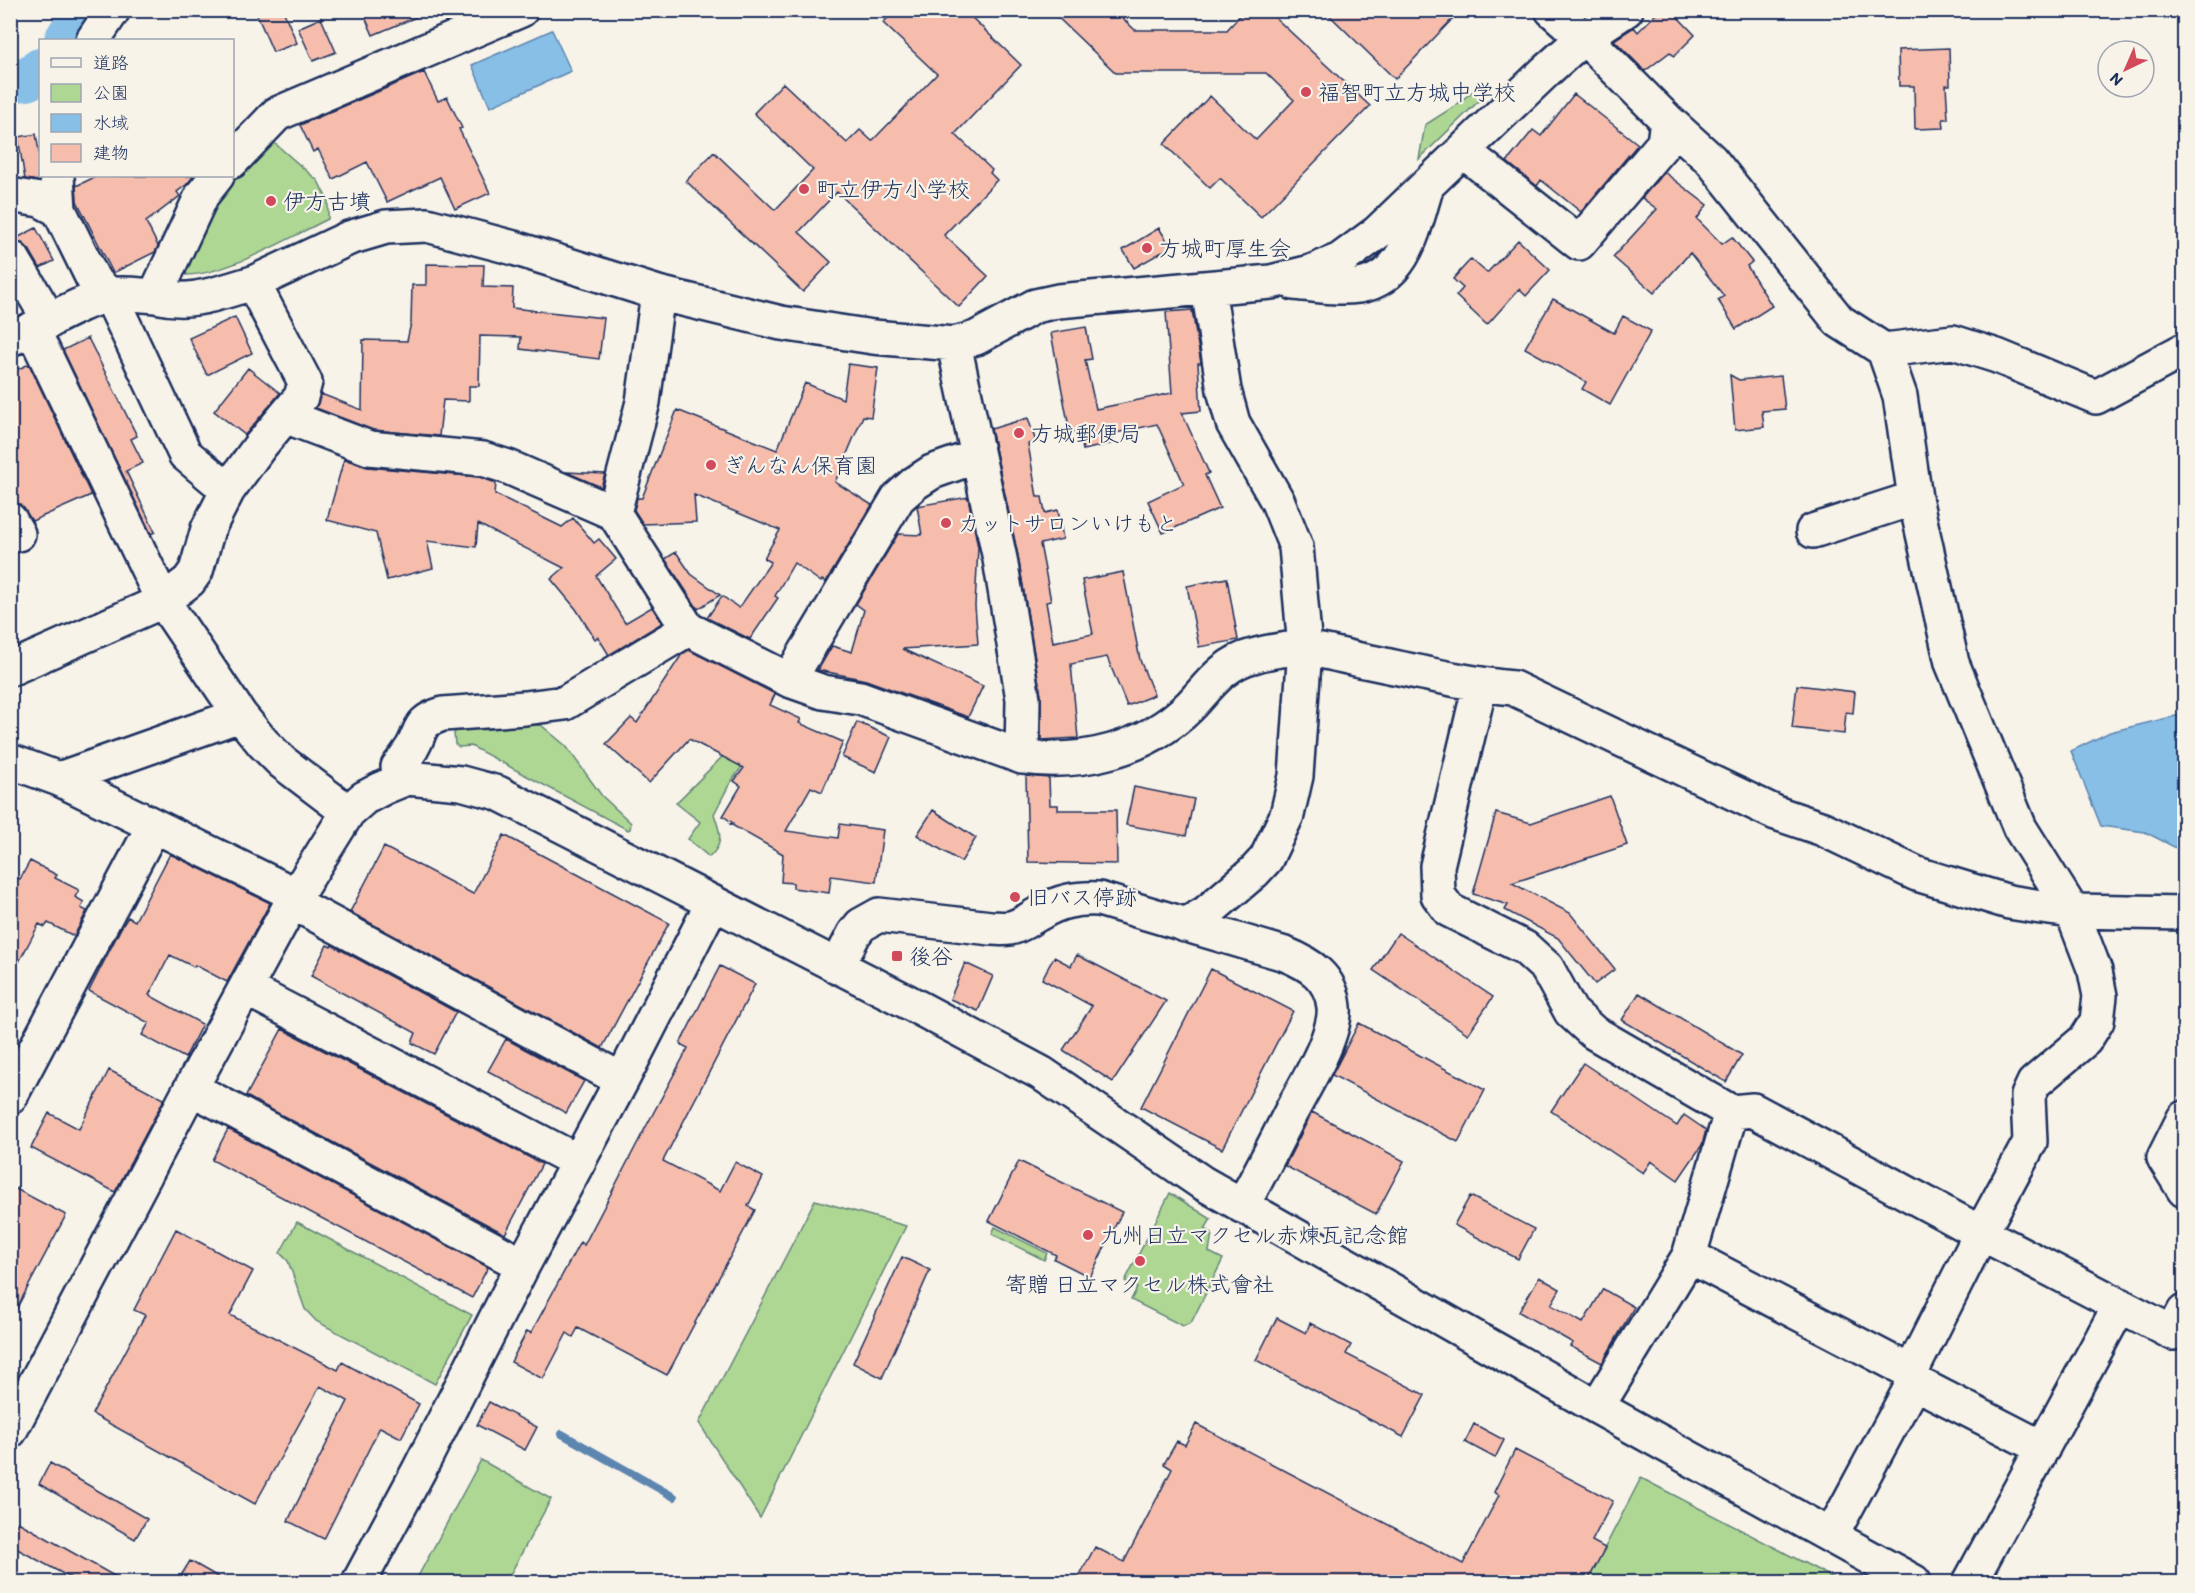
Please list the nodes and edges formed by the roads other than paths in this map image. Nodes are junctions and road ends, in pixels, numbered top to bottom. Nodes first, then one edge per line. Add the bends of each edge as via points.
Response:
1 (113, 10) edge
2 (520, 10) edge
3 (1552, 10) edge
4 (1626, 10) edge
5 (94, 39) edge
6 (1583, 39) junction
7 (1667, 120) junction
8 (1464, 151) junction
9 (234, 159) edge
10 (57, 177) edge
11 (217, 177) edge
12 (10, 195) edge
13 (59, 210) junction
14 (10, 258) edge
15 (253, 282) junction
16 (1208, 288) junction
17 (658, 292) junction
18 (110, 295) junction
19 (155, 296) junction
20 (31, 330) edge
21 (954, 344) junction
22 (1884, 350) junction
23 (2184, 350) edge
24 (285, 416) junction
25 (977, 456) junction
26 (228, 490) junction
27 (1915, 498) junction
28 (614, 513) junction
29 (1813, 531) dead end
30 (163, 601) junction
31 (688, 629) junction
32 (1305, 648) junction
33 (10, 669) edge
34 (789, 680) junction
35 (1480, 685) junction
36 (240, 715) junction
37 (1022, 757) junction
38 (10, 761) edge
39 (406, 778) junction
40 (59, 779) junction
41 (348, 812) junction
42 (153, 827) junction
43 (294, 899) junction
44 (712, 904) junction
45 (2072, 911) junction
46 (2184, 913) edge
47 (1185, 925) junction
48 (837, 967) junction
49 (247, 989) junction
50 (14, 1080) edge
51 (622, 1080) junction
52 (191, 1088) junction
53 (1731, 1112) junction
54 (2184, 1118) edge
55 (579, 1162) junction
56 (2184, 1190) edge
57 (1242, 1206) junction
58 (1981, 1233) junction
59 (1689, 1256) junction
60 (523, 1265) junction
61 (2120, 1305) junction
62 (2184, 1312) edge
63 (1912, 1377) junction
64 (1597, 1407) junction
65 (10, 1431) edge
66 (2043, 1448) junction
67 (1831, 1536) junction
68 (359, 1582) edge
69 (1914, 1582) edge
70 (1970, 1582) edge

1 - 5 street
2 - 9 street via 277,114
3 - 6 street
4 - 6 street
6 - 7 street
6 - 8 street
7 - 8 street via 1664,143 1579,243
7 - 22 street via 1711,160 1839,321
8 - 16 street via 1353,252 1311,272 1271,282
10 - 13 street
11 - 19 street via 202,195
12 - 13 street via 40,200
13 - 18 street via 94,281
14 - 20 street
15 - 17 street via 349,238 386,227 427,225
15 - 19 street via 191,301
15 - 24 street via 305,382 301,397
16 - 21 street via 1035,306 976,338
16 - 32 street via 1233,423 1278,502 1296,546
17 - 21 street via 781,323 873,338
17 - 28 street via 642,402
18 - 19 street
18 - 20 street
18 - 26 street via 185,454
20 - 30 street
21 - 25 street
22 - 23 street via 1953,342 2096,397
22 - 27 street via 1900,396
24 - 26 street
24 - 28 street via 369,448 483,459
25 - 34 street via 932,472 898,498
25 - 37 street via 1000,559 1023,699
26 - 30 street via 208,529 196,571
27 - 29 street
27 - 45 street via 1953,663 2020,828
28 - 31 street
30 - 33 street
30 - 36 street
31 - 34 street
31 - 39 street via 565,703 434,717 420,728 414,746 398,767
32 - 35 street
32 - 37 street via 1237,661 1175,719 1128,746 1075,759
32 - 47 street via 1296,776 1287,815 1266,859 1254,873 1206,913
34 - 37 street via 823,692 860,698
35 - 45 street via 1512,688 1776,813 1823,828 1917,874 2009,903
35 - 53 street via 1437,866 1438,895 1449,910 1525,948 1547,968 1571,1012 1593,1032
36 - 40 street
36 - 41 street via 282,762
38 - 40 street
39 - 41 street via 364,798
39 - 44 street via 462,783 498,794
40 - 42 street
41 - 43 street
42 - 43 street
42 - 50 street
43 - 49 street
43 - 51 street
44 - 48 street
44 - 51 street
45 - 46 street
45 - 58 street via 2100,996 2097,1021 2085,1040 2034,1083 2028,1096 2030,1142
47 - 48 street via 1099,899 1083,898 1055,905 1010,928 879,915 861,925
47 - 57 street via 1309,964 1332,993 1334,1023
48 - 57 street via 1041,1073
49 - 52 street
49 - 55 street
51 - 55 street
52 - 60 street
52 - 65 street
53 - 58 street via 1753,1110
53 - 59 street
54 - 56 street via 2164,1158
55 - 60 street
57 - 64 street
58 - 61 street
58 - 63 street
59 - 63 street
59 - 64 street
60 - 68 street
61 - 62 street via 2174,1333
61 - 66 street
63 - 66 street
63 - 67 street
64 - 67 street
66 - 70 street
67 - 69 street

